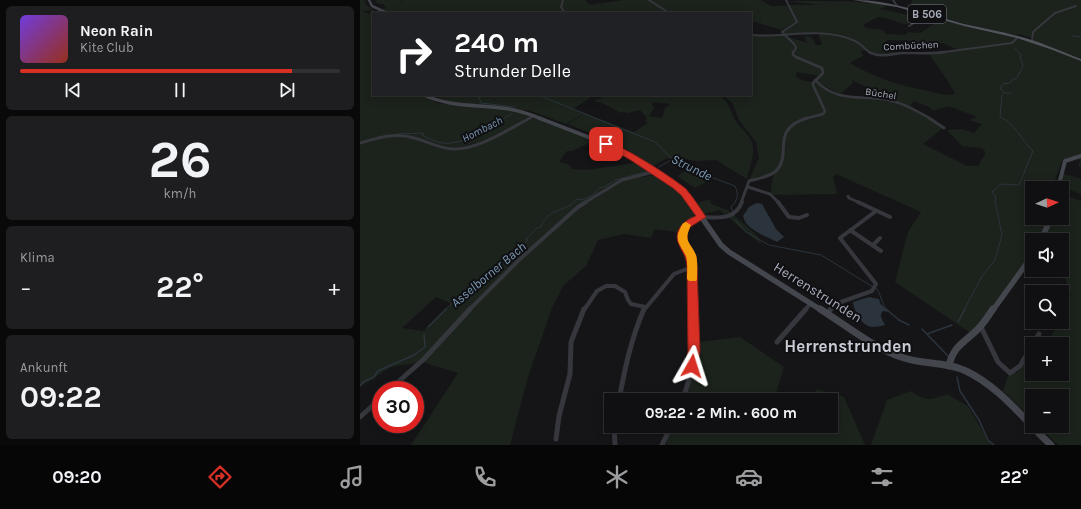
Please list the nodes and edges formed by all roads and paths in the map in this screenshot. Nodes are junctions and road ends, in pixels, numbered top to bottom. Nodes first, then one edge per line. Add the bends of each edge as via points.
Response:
1 (369, 0) edge
2 (562, 0) edge
3 (649, 0) edge
4 (786, 0) edge
5 (854, 0) edge
6 (893, 0) edge
7 (897, 6) junction
8 (1076, 6) dead end
9 (385, 12) edge
10 (564, 12) edge
11 (667, 12) edge
12 (932, 15) junction
13 (909, 26) dead end
14 (783, 33) junction
15 (752, 35) edge
16 (1018, 37) junction
17 (1032, 41) junction
18 (1081, 60) edge
19 (815, 80) junction
20 (426, 96) edge
21 (534, 116) junction
22 (944, 128) dead end
23 (360, 143) edge
24 (1081, 156) edge
25 (654, 172) junction
26 (1060, 181) edge
27 (748, 187) junction
28 (848, 196) dead end
29 (876, 211) junction
30 (807, 215) dead end
31 (702, 217) junction
32 (890, 217) dead end
33 (850, 230) junction
34 (880, 238) dead end
35 (873, 245) junction
36 (881, 250) dead end
37 (1025, 266) edge
38 (692, 267) junction
39 (811, 303) junction
40 (645, 307) junction
41 (827, 313) junction
42 (981, 326) junction
43 (1039, 334) dead end
44 (1037, 337) edge
45 (777, 342) dead end
46 (1025, 359) edge
47 (949, 365) junction
48 (399, 381) edge
49 (619, 393) edge
50 (685, 393) edge
51 (372, 406) edge
52 (360, 417) edge
53 (614, 433) edge
54 (668, 433) edge
55 (556, 438) dead end
56 (615, 445) edge
57 (662, 445) edge
58 (1051, 445) edge

1 - 9 main road via 372,6
2 - 10 street via 561,7
3 - 11 street
4 - 14 street via 797,22
5 - 7 main road, B 506
6 - 7 street
7 - 12 main road, B 506
8 - 17 street via 1055,13 1033,32
12 - 13 street
12 - 16 main road, B 506
14 - 15 street, Combüchen
14 - 16 street, Combüchen via 839,35 857,42 872,54 896,55 928,54 1012,43
14 - 19 street via 795,45 793,55 796,58 822,68 823,73
16 - 17 main road, B 506
17 - 18 main road, B 506
19 - 22 street, Büchel via 822,87 842,96 895,102
19 - 27 street via 813,85 825,111 788,128 778,169 774,173 749,181
20 - 21 main road, Herrenstrunden via 440,102 509,109
21 - 23 street via 491,137 460,148 451,149 403,136
21 - 25 main road, Herrenstrunden via 614,147
24 - 26 main road via 1065,161
25 - 31 main road, Herrenstrunden via 684,193
25 - 48 street via 622,180 578,207 520,259 424,359
27 - 30 street via 771,195 788,217 798,219
27 - 31 street via 740,207 733,215
28 - 29 street
29 - 32 street
29 - 33 street
31 - 38 street via 686,225 682,234 683,242 691,256
31 - 39 main road, Herrenstrunden via 721,245 729,252
33 - 35 street
33 - 41 street via 841,236 840,240 876,282 875,287 866,293 838,302
34 - 35 street
35 - 36 street
37 - 42 main road
38 - 40 street via 674,274
38 - 50 street via 694,351 690,381
39 - 41 main road, Herrenstrunden
39 - 45 street
40 - 49 street via 634,332
40 - 55 street via 634,306 627,301 625,292 616,286 608,286 594,293 582,312 570,344 571,371 556,427
41 - 47 main road, Herrenstrunden via 883,349 902,358
42 - 46 street via 998,362 1010,373 1016,372
42 - 47 main road via 951,353
43 - 44 street
47 - 58 main road, Herrenstrunden via 988,385
51 - 52 street
53 - 56 street
54 - 57 street

